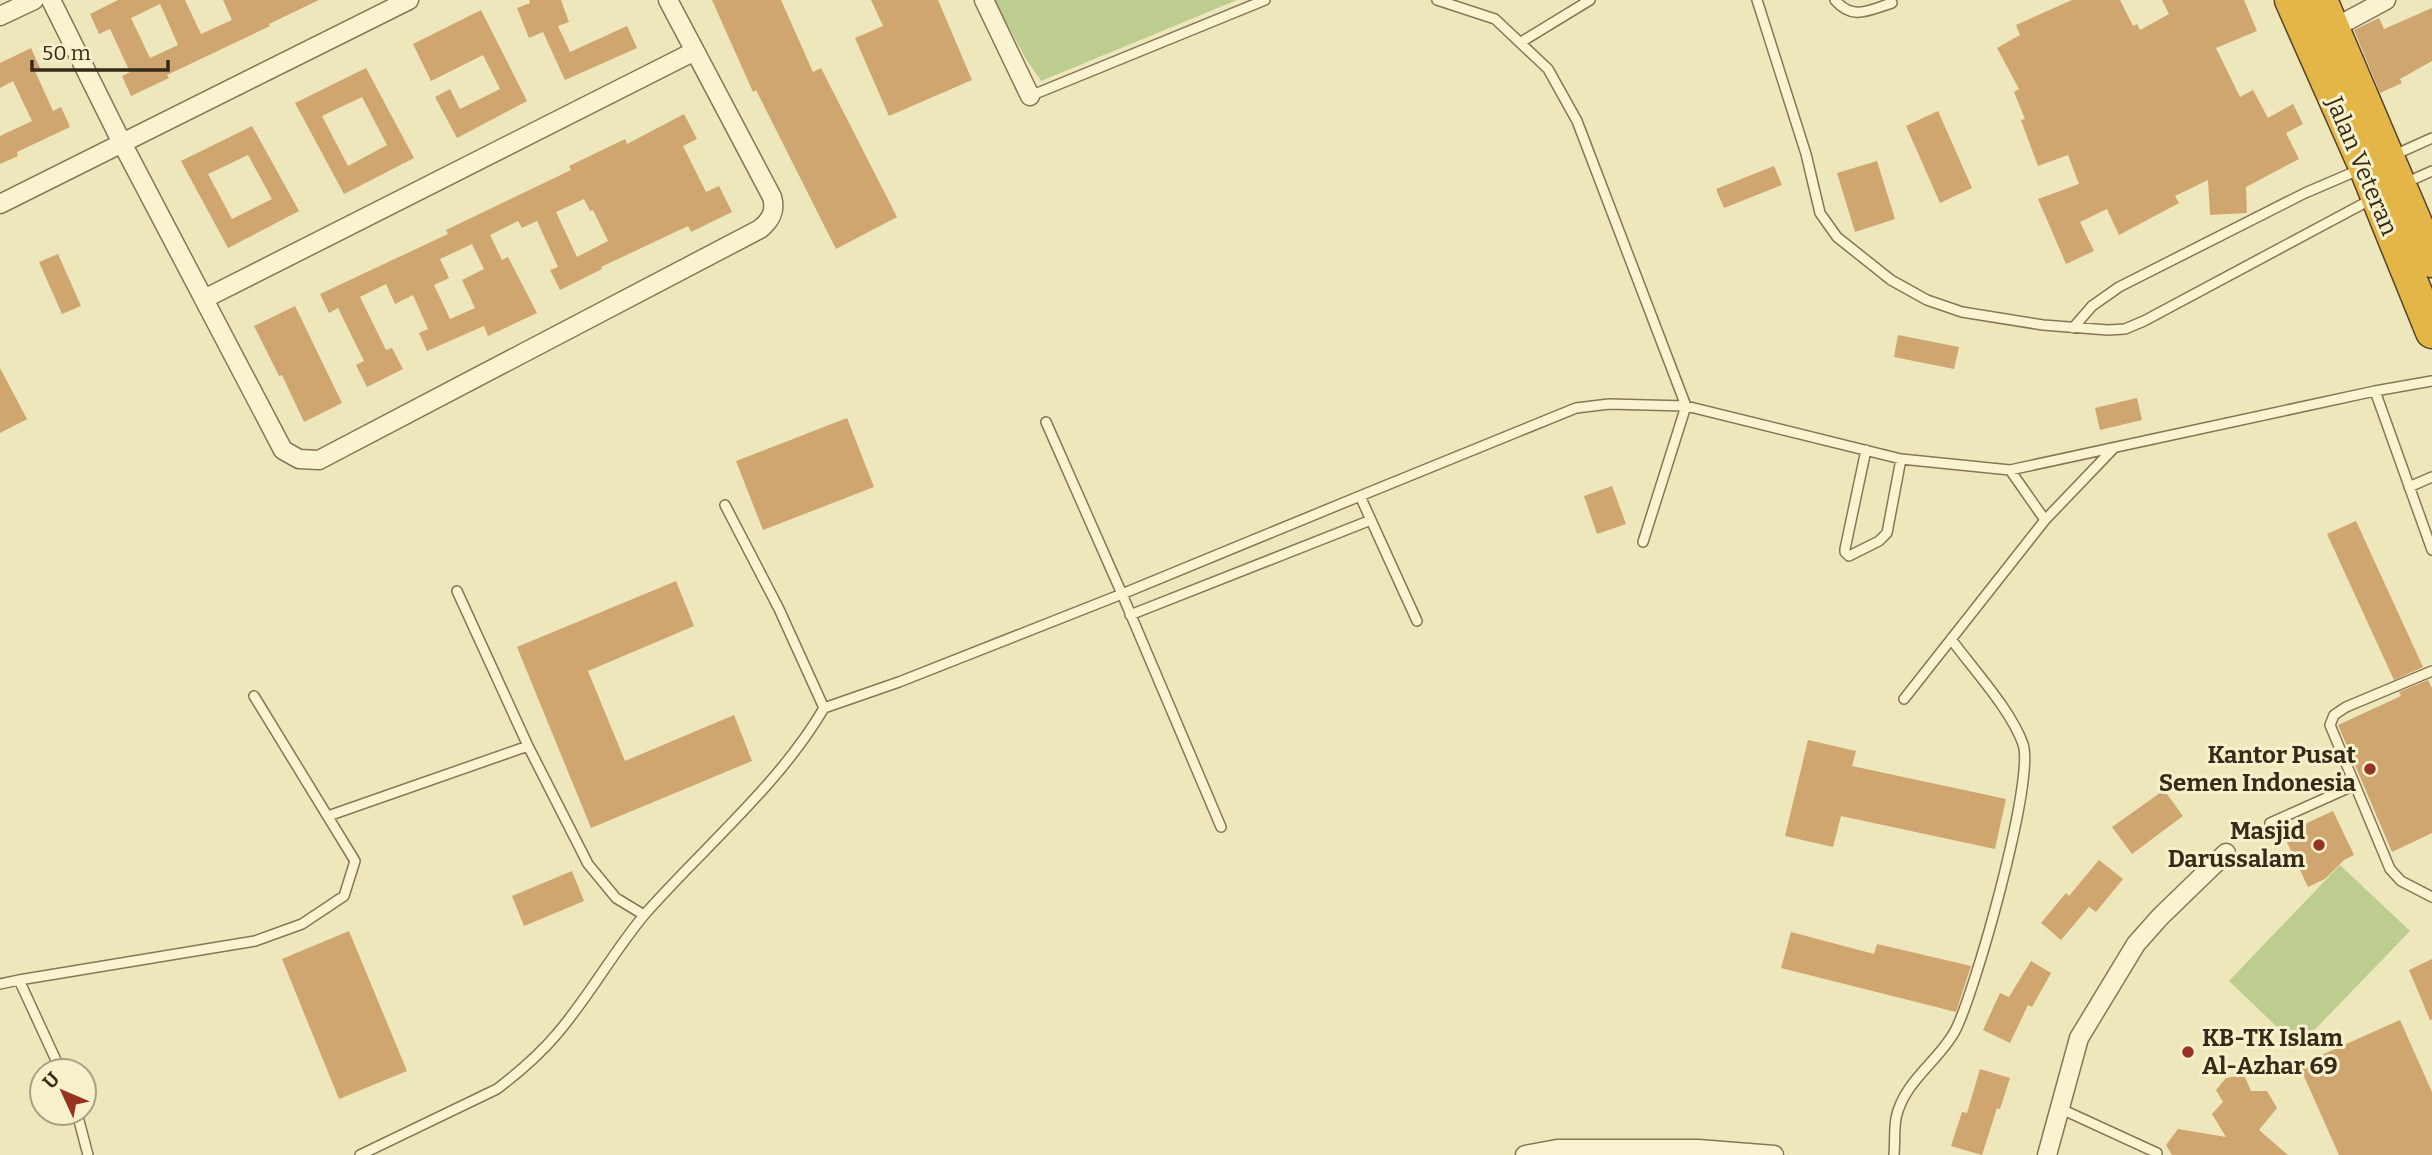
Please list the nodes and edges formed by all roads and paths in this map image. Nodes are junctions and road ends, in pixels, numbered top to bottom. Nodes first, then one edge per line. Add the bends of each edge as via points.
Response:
1 (34, 0) edge
2 (51, 0) edge
3 (409, 0) edge
4 (668, 0) edge
5 (984, 0) edge
6 (1265, 0) edge
7 (1437, 0) edge
8 (1590, 0) edge
9 (1757, 0) edge
10 (1835, 0) edge
11 (2291, 0) edge
12 (2321, 0) edge
13 (2386, 0) edge
14 (1892, 3) dead end
15 (374, 8) edge
16 (0, 16) edge
17 (2333, 28) junction
18 (1521, 42) junction
19 (695, 51) junction
20 (1030, 96) joint
21 (2432, 138) edge
22 (122, 143) junction
23 (2432, 171) edge
24 (2383, 177) junction
25 (0, 204) edge
26 (2419, 266) edge
27 (204, 299) junction
28 (2073, 328) junction
29 (2432, 332) edge
30 (2432, 381) edge
31 (2375, 391) junction
32 (1686, 406) junction
33 (1046, 422) dead end
34 (2116, 447) junction
35 (1866, 450) junction
36 (1901, 459) junction
37 (2010, 470) junction
38 (2432, 477) edge
39 (2409, 487) junction
40 (1360, 496) junction
41 (725, 505) dead end
42 (1371, 520) junction
43 (2045, 520) junction
44 (1643, 542) dead end
45 (2432, 550) edge
46 (457, 591) dead end
47 (1122, 594) junction
48 (1130, 615) junction
49 (1418, 621) dead end
50 (1951, 639) junction
51 (2432, 671) edge
52 (254, 696) dead end
53 (1904, 699) dead end
54 (824, 708) junction
55 (528, 746) junction
56 (2355, 785) junction
57 (328, 817) junction
58 (2270, 823) dead end
59 (1222, 827) dead end
60 (2226, 853) dead end
61 (2432, 897) edge
62 (644, 915) junction
63 (19, 979) junction
64 (0, 984) edge
65 (55, 1057) edge
66 (2059, 1108) junction
67 (81, 1127) edge
68 (1697, 1152) edge
69 (2157, 1153) dead end
70 (88, 1155) edge
71 (360, 1155) edge
72 (1525, 1155) edge
73 (1774, 1155) edge
74 (1894, 1155) edge
75 (2047, 1155) edge

1 - 16 street
2 - 22 street
3 - 15 street
4 - 19 street
5 - 20 street
6 - 20 lane
7 - 18 lane via 1495,19
8 - 18 lane
9 - 28 lane via 1820,213 1836,237 1891,280 1927,300 1962,313
10 - 14 lane via 1854,14
11 - 24 highway, Jalan Veteran
12 - 17 highway, Jalan Veteran
13 - 17 street
15 - 22 street
17 - 24 highway, Jalan Veteran
18 - 32 lane via 1548,69 1577,121
19 - 27 street
19 - 27 street via 772,197 774,207 768,222 319,460 299,459 283,450
21 - 24 lane
22 - 25 street
22 - 27 street
23 - 24 lane
24 - 26 highway, Jalan Veteran
24 - 28 lane via 2305,193 2119,287 2092,306
24 - 28 lane via 2144,321 2125,329
26 - 29 highway, Jalan Veteran
30 - 31 lane
31 - 34 lane
31 - 39 lane
32 - 35 lane
32 - 40 lane via 1576,408
32 - 44 lane
33 - 47 lane
34 - 37 lane
34 - 43 lane
35 - 36 lane
35 - 36 lane via 1844,549 1849,555 1887,533
36 - 37 lane
37 - 43 lane
38 - 39 lane
39 - 45 lane
40 - 42 lane
40 - 47 lane
41 - 54 lane
42 - 48 lane
42 - 49 lane
43 - 50 lane
46 - 55 lane
47 - 48 lane
47 - 54 lane
48 - 59 lane
50 - 53 lane
50 - 74 lane via 2015,726 2025,764 2016,827 1959,1024 1906,1093 1896,1117
51 - 56 lane via 2334,715 2330,725
52 - 57 lane
54 - 62 lane via 743,811
55 - 57 lane
55 - 62 lane via 588,864 616,898
56 - 58 lane
56 - 61 lane via 2390,869 2401,881
57 - 63 lane via 355,861 344,896 302,924 255,941
60 - 66 street via 2136,944 2079,1038
62 - 71 lane via 556,1034 515,1075 497,1089
63 - 64 lane
63 - 65 lane
66 - 69 lane
66 - 75 street
67 - 70 lane
68 - 72 street via 1557,1149
68 - 73 street

